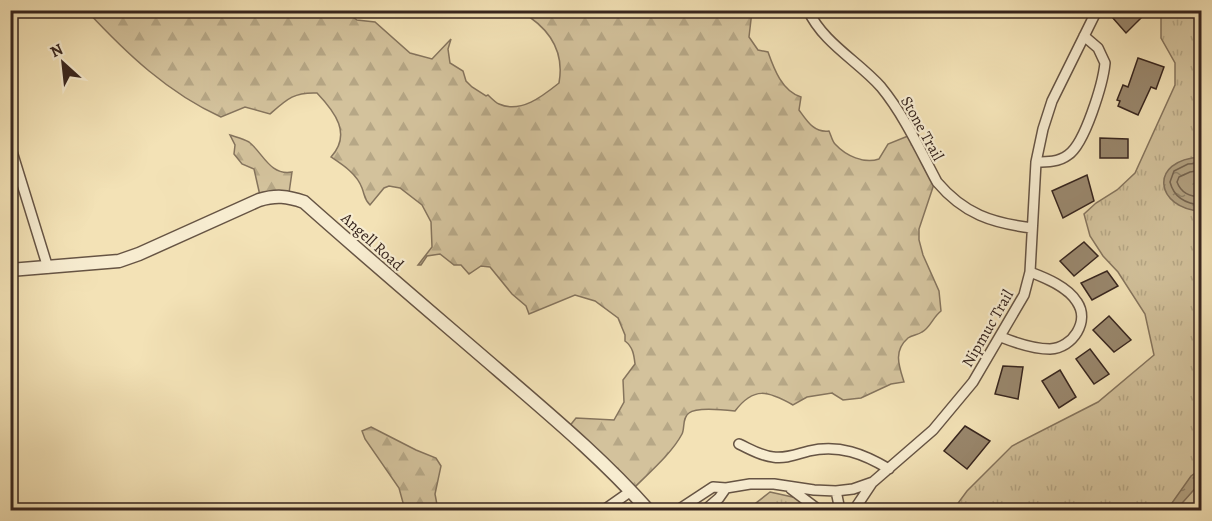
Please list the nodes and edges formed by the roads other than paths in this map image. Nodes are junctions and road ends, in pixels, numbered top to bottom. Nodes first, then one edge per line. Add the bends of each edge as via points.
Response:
1 (808, 10) edge
2 (1097, 10) edge
3 (1084, 36) junction
4 (10, 145) edge
5 (1036, 162) junction
6 (1032, 228) junction
7 (48, 268) junction
8 (10, 270) edge
9 (1030, 272) junction
10 (1000, 337) junction
11 (739, 444) dead end
12 (889, 469) junction
13 (873, 482) junction
14 (726, 488) junction
15 (789, 488) junction
16 (631, 491) junction
17 (836, 491) junction
18 (604, 510) edge
19 (648, 510) edge
20 (678, 510) edge
21 (705, 510) edge
22 (819, 510) edge
23 (840, 510) edge
24 (854, 510) edge

1 - 6 street, Stone Trail via 830,41 890,98 945,192 976,215
2 - 3 street, Nipmuc Trail
3 - 5 street, Nipmuc Trail via 1052,102
3 - 5 street via 1098,48 1105,63 1085,131 1068,156
4 - 7 street
5 - 6 street, Nipmuc Trail
6 - 9 street, Nipmuc Trail
7 - 8 street, Angell Road
7 - 16 street, Angell Road via 118,261 138,255 273,195 304,202 564,427
9 - 10 street, Nipmuc Trail via 1024,295
9 - 10 street via 1052,281 1077,300 1082,313 1076,335 1058,348 1049,349
10 - 12 street, Nipmuc Trail via 973,382 933,430
11 - 12 street via 762,455 782,458 821,449 853,451
12 - 13 street, Nipmuc Trail
13 - 17 street, Nipmuc Trail
13 - 24 street
14 - 15 street, Nipmuc Trail via 750,484
14 - 20 street, Nipmuc Trail via 713,487
14 - 21 street
15 - 17 street, Nipmuc Trail
15 - 22 street
16 - 18 street
16 - 19 street, Angell Road
17 - 23 street

